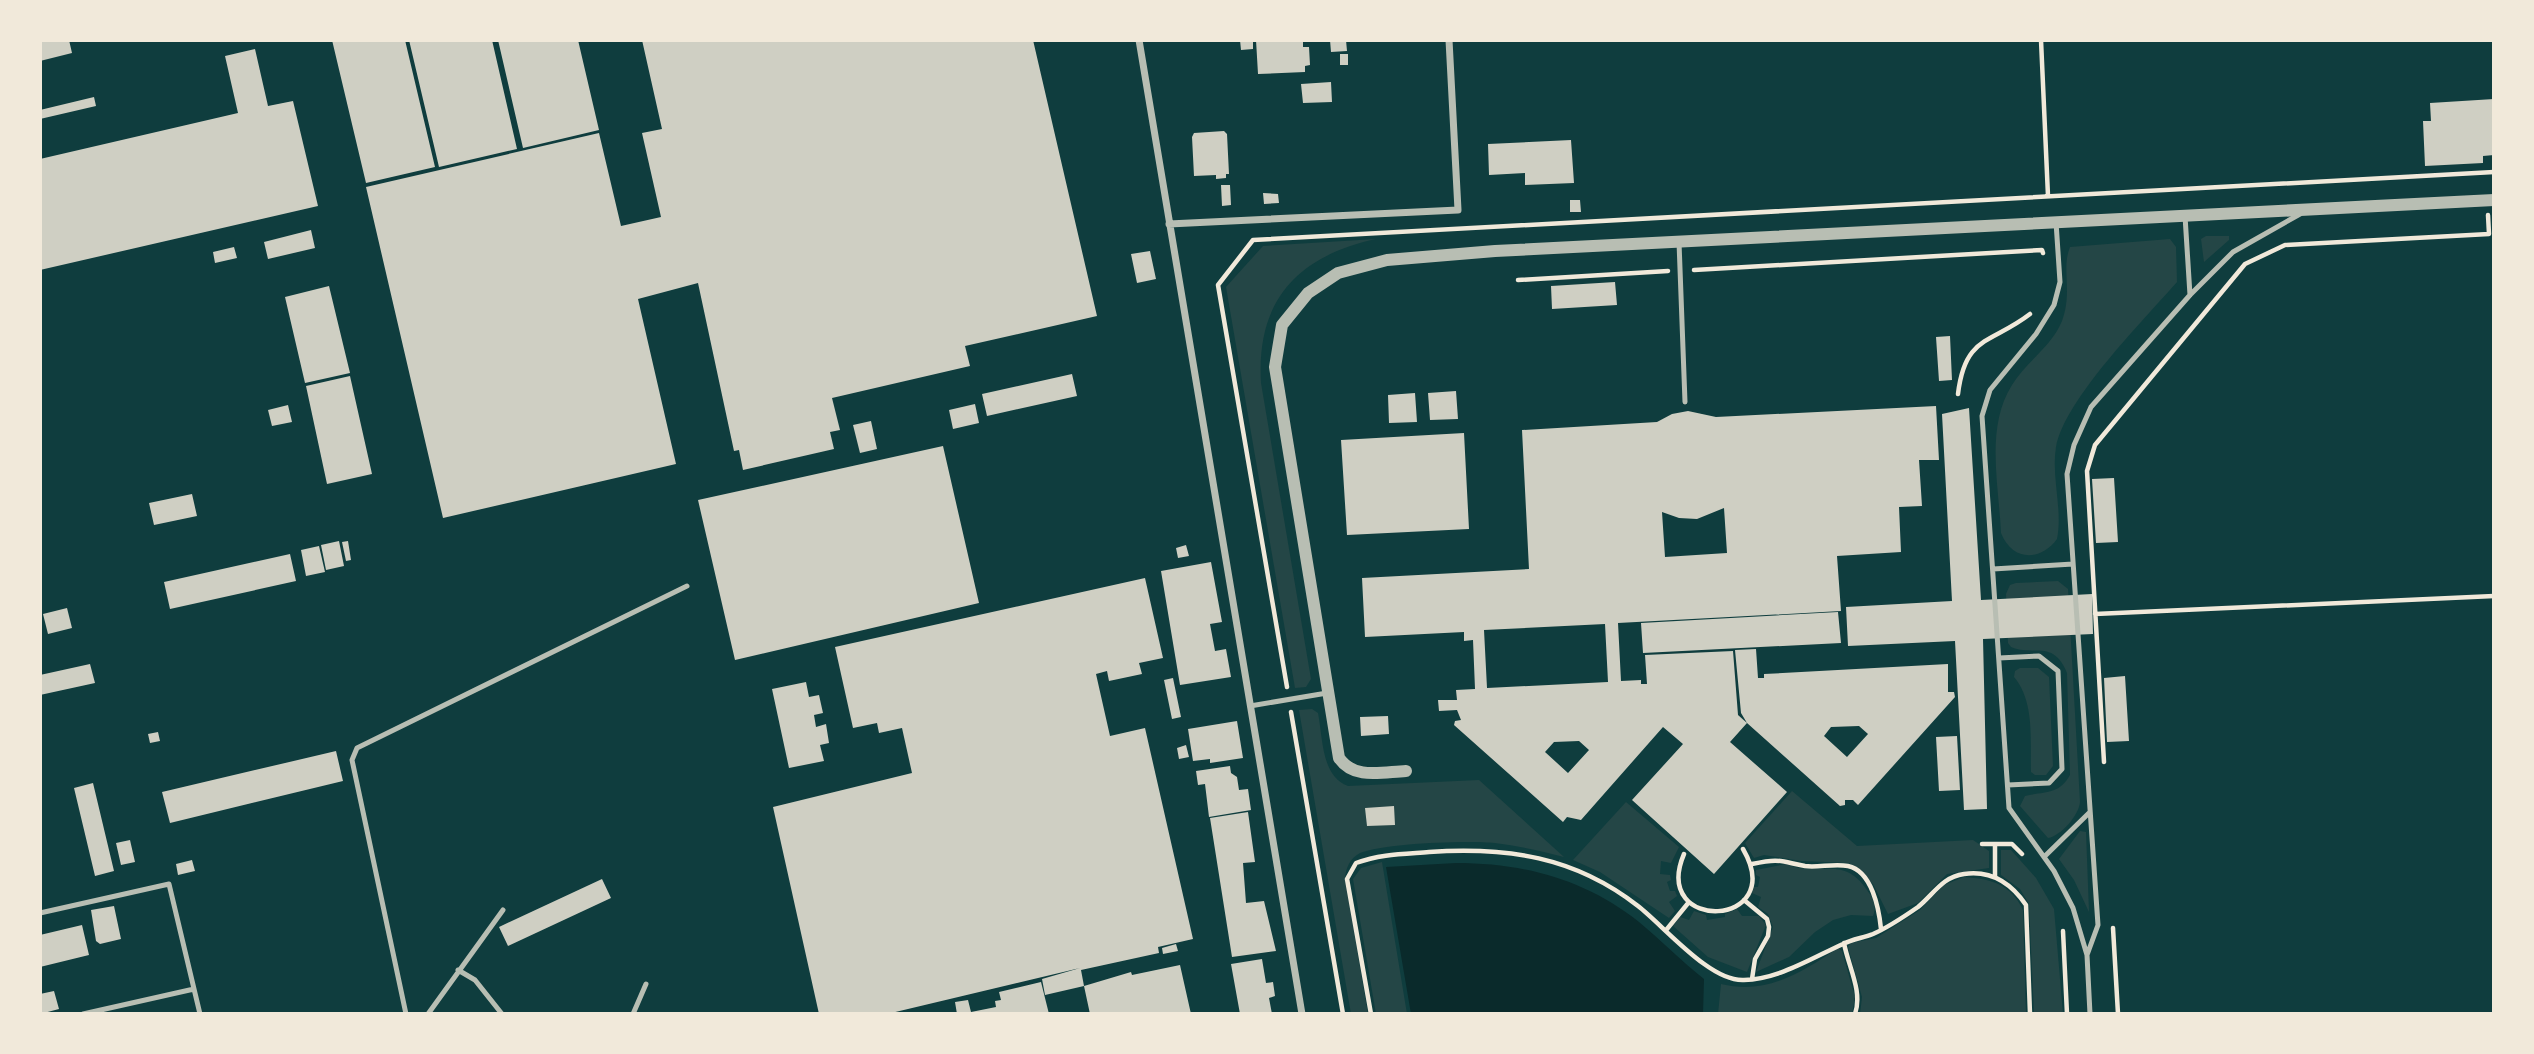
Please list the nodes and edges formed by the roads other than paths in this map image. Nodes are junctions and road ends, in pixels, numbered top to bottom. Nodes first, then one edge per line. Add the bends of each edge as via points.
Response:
1 (1139, 40) edge
2 (1448, 40) edge
3 (2494, 200) edge
4 (2308, 210) junction
5 (2185, 216) junction
6 (2056, 222) junction
7 (1169, 224) junction
8 (1679, 242) junction
9 (2190, 295) junction
10 (1685, 401) dead end
11 (2073, 564) junction
12 (1993, 569) junction
13 (687, 586) dead end
14 (1999, 658) junction
15 (1330, 693) junction
16 (1250, 706) junction
17 (1406, 771) dead end
18 (2008, 785) junction
19 (2090, 811) junction
20 (2044, 857) junction
21 (503, 910) dead end
22 (40, 913) edge
23 (2087, 955) junction
24 (458, 970) junction
25 (646, 984) dead end
26 (194, 989) junction
27 (83, 1014) edge
28 (200, 1014) edge
29 (406, 1014) edge
30 (428, 1014) edge
31 (502, 1014) edge
32 (633, 1014) edge
33 (1302, 1014) edge
34 (2090, 1014) edge

1 - 7 street
2 - 7 street via 1458,210
3 - 4 street
4 - 5 street
4 - 9 lane via 2233,252
5 - 6 street
5 - 9 lane
6 - 8 street
6 - 12 lane via 2060,282 2054,305 1990,390 1982,416
7 - 16 street
8 - 10 lane
8 - 15 street via 1387,260 1338,273 1308,293 1282,325 1275,367
9 - 11 lane via 2091,407 2074,445 2067,474
11 - 12 lane
11 - 19 lane
12 - 14 lane
13 - 29 lane via 357,748 352,760
14 - 18 lane
14 - 18 lane via 2039,656 2058,671 2062,769 2049,783
15 - 16 lane
15 - 17 street via 1339,758 1346,769 1358,773
16 - 33 street
18 - 20 lane via 2009,808
19 - 20 lane
19 - 23 lane via 2098,925
20 - 23 lane via 2073,908
21 - 24 lane
22 - 26 lane via 169,884
23 - 34 lane
24 - 30 lane
24 - 31 lane via 475,980
25 - 32 lane
26 - 27 lane
26 - 28 lane

